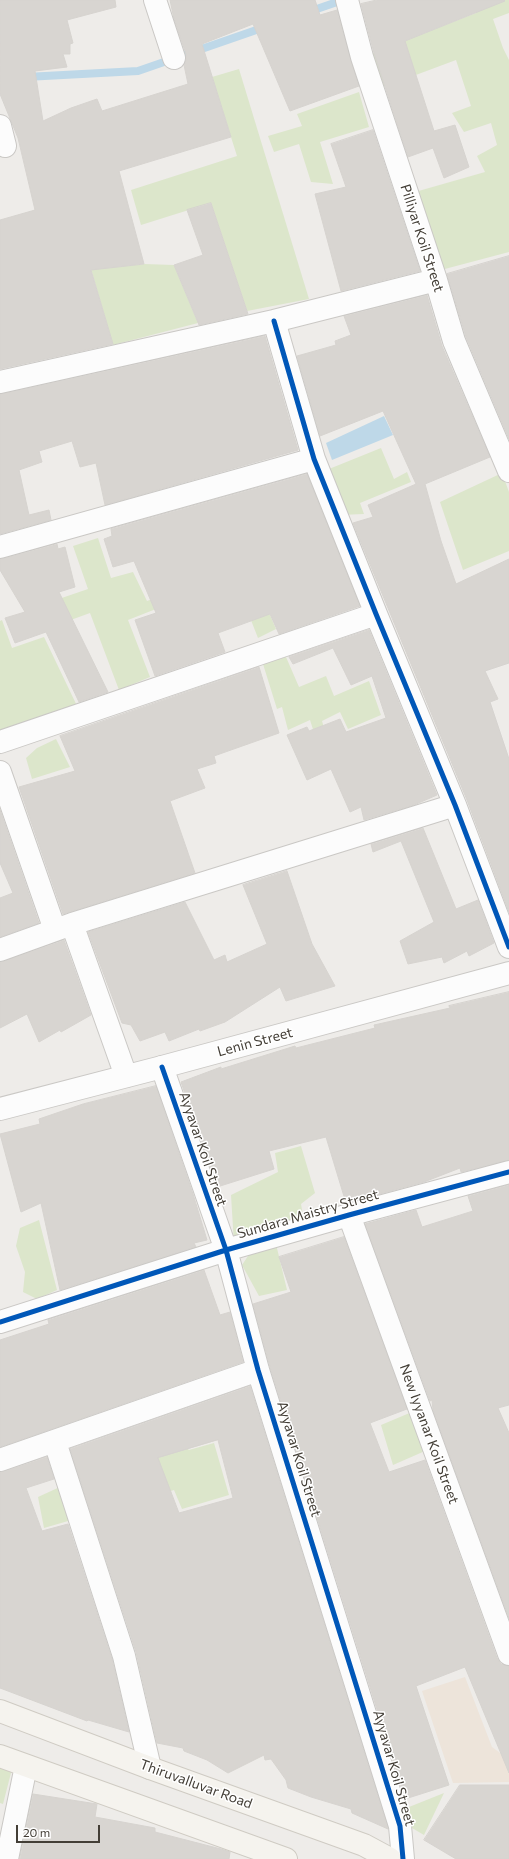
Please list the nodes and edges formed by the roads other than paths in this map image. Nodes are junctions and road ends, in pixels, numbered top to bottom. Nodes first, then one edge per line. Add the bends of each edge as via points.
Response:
1 (155, 0) edge
2 (349, 7) edge
3 (174, 58) dead end
4 (436, 280) junction
5 (274, 321) junction
6 (0, 382) edge
7 (314, 459) junction
8 (509, 471) edge
9 (0, 547) edge
10 (376, 614) junction
11 (0, 742) edge
12 (0, 772) edge
13 (455, 806) junction
14 (63, 927) junction
15 (509, 947) edge
16 (0, 950) edge
17 (509, 973) edge
18 (162, 1067) junction
19 (126, 1076) junction
20 (0, 1109) edge
21 (509, 1172) edge
22 (349, 1215) junction
23 (226, 1250) junction
24 (0, 1322) edge
25 (258, 1370) junction
26 (55, 1442) junction
27 (0, 1460) edge
28 (509, 1654) edge
29 (0, 1711) edge
30 (0, 1756) edge
31 (26, 1766) junction
32 (150, 1768) junction
33 (7, 1859) edge
34 (286, 1859) edge
35 (390, 1859) edge
36 (403, 1859) edge

1 - 3 street
2 - 4 street, Pilliyar Koil Street via 362,57
4 - 5 street
4 - 8 street, Pilliyar Koil Street via 454,341
5 - 6 street
5 - 7 street
7 - 9 street
7 - 10 street
10 - 11 street
10 - 13 street
12 - 14 street
13 - 14 street
13 - 15 street
14 - 16 street
14 - 19 street
17 - 18 street, Lenin Street
18 - 19 street, Lenin Street
18 - 23 street, Ayyavar Koil Street
19 - 20 street, Lenin Street
21 - 22 street, Sundara Maistry Street
22 - 23 street, Sundara Maistry Street
22 - 28 street, New Iyyanar Koil Street
23 - 24 street, Sundara Maistry Street
23 - 25 street, Ayyavar Koil Street
25 - 26 street
25 - 36 street, Ayyavar Koil Street via 400,1826
26 - 27 street
26 - 32 street via 124,1656
29 - 32 main road, Thiruvalluvar Road
30 - 31 main road
31 - 33 street
31 - 34 main road
32 - 35 main road, Thiruvalluvar Road via 364,1845

